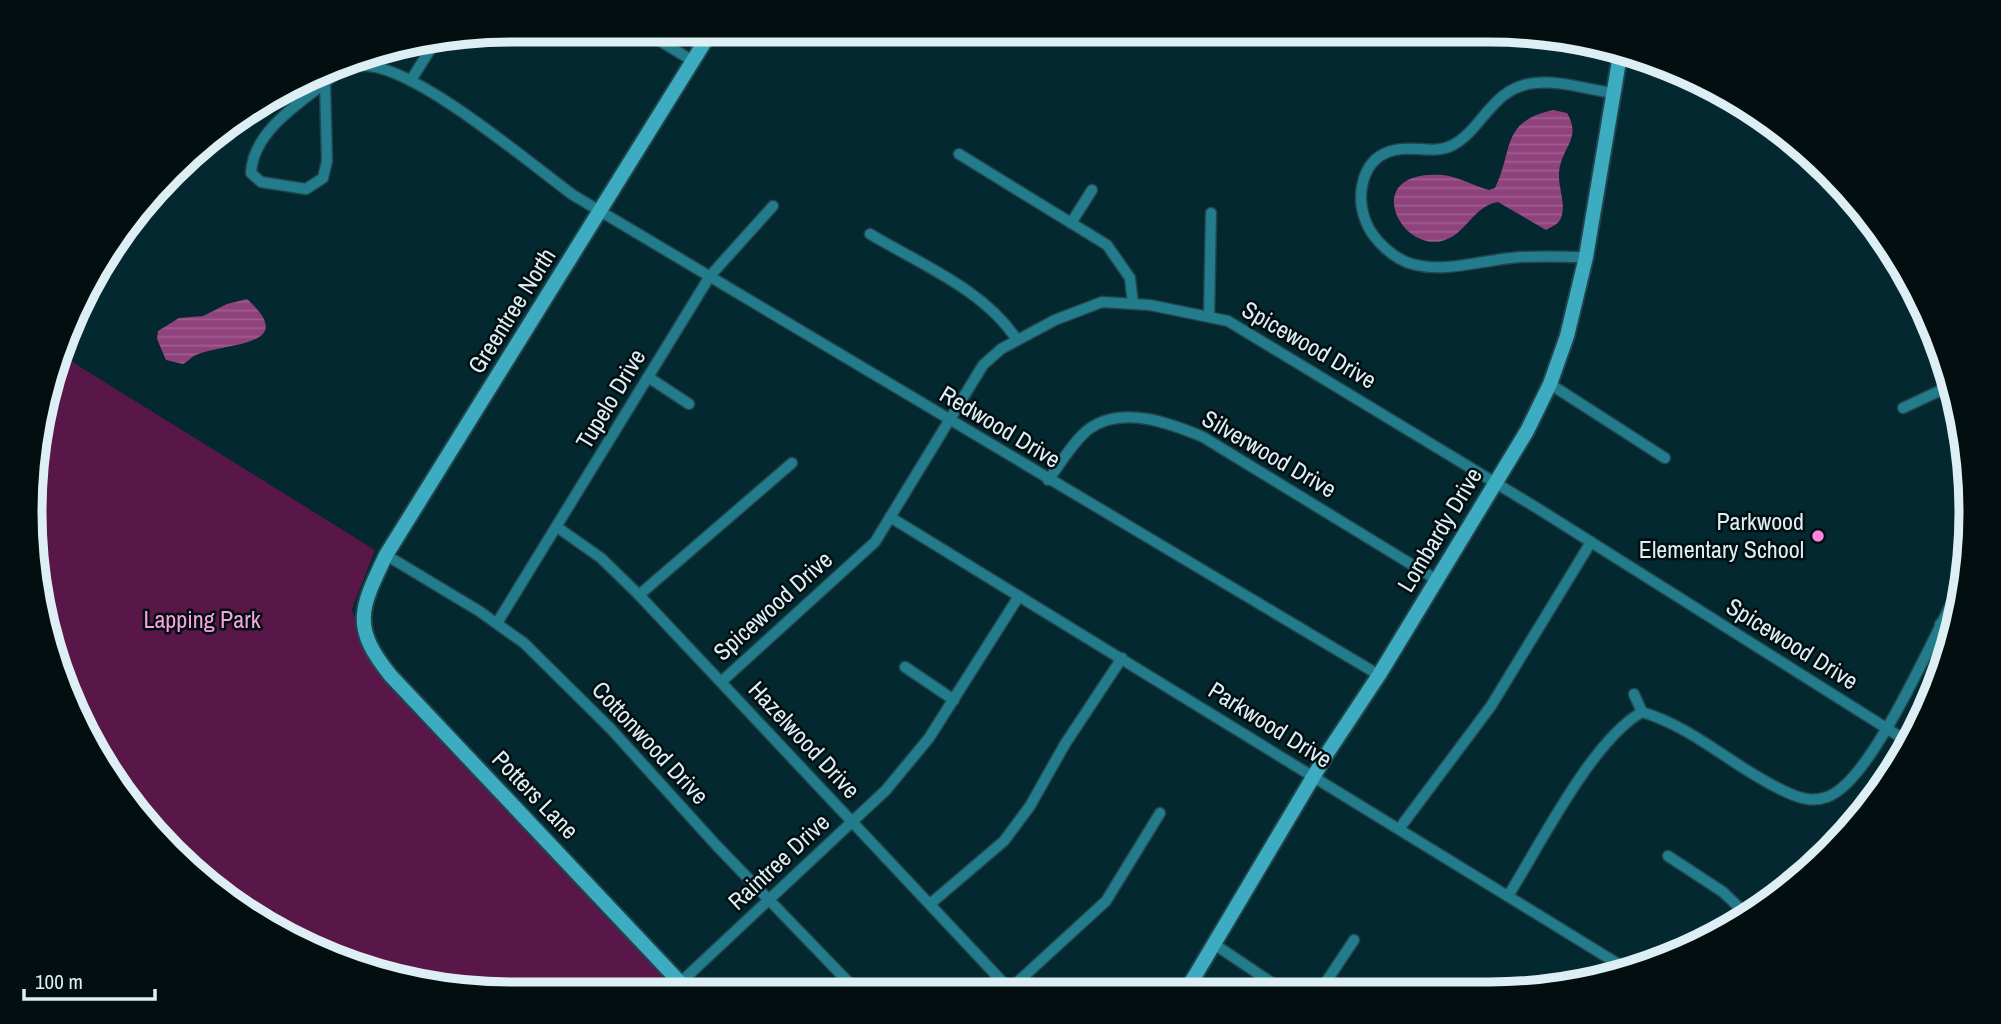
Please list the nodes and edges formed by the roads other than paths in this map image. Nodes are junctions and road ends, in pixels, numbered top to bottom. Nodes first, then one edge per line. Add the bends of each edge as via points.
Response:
1 (662, 42) edge
2 (705, 42) edge
3 (431, 49) edge
4 (693, 61) junction
5 (1619, 61) edge
6 (364, 66) edge
7 (328, 80) edge
8 (411, 80) junction
9 (325, 83) junction
10 (1614, 93) junction
11 (959, 154) dead end
12 (1092, 190) dead end
13 (773, 206) dead end
14 (600, 211) junction
15 (1211, 213) dead end
16 (1071, 223) junction
17 (870, 234) dead end
18 (1586, 257) junction
19 (710, 276) junction
20 (1133, 304) junction
21 (1209, 317) junction
22 (1017, 340) junction
23 (648, 377) junction
24 (1550, 384) junction
25 (1943, 389) edge
26 (689, 404) dead end
27 (1903, 408) dead end
28 (949, 421) junction
29 (1665, 458) dead end
30 (792, 463) dead end
31 (1048, 480) junction
32 (1496, 482) junction
33 (890, 517) junction
34 (557, 527) junction
35 (1591, 542) junction
36 (386, 555) junction
37 (1437, 580) junction
38 (639, 595) junction
39 (1019, 596) junction
40 (1949, 607) edge
41 (363, 620) joint
42 (497, 623) junction
43 (1940, 624) junction
44 (1945, 627) edge
45 (1122, 658) junction
46 (905, 667) dead end
47 (1379, 675) junction
48 (721, 682) junction
49 (1634, 694) dead end
50 (954, 700) junction
51 (1642, 712) junction
52 (1887, 728) junction
53 (1901, 737) edge
54 (1314, 777) junction
55 (1160, 813) dead end
56 (853, 822) junction
57 (1399, 829) junction
58 (1668, 856) dead end
59 (1508, 896) junction
60 (768, 901) junction
61 (930, 904) junction
62 (1741, 909) edge
63 (1354, 940) dead end
64 (1214, 944) junction
65 (1618, 964) edge
66 (681, 982) edge
67 (691, 982) edge
68 (848, 982) edge
69 (1003, 982) edge
70 (1020, 982) edge
71 (1191, 982) edge
72 (1271, 982) edge
73 (1326, 982) edge

1 - 4 street
2 - 4 main road, Greentree North
3 - 8 street
4 - 14 main road, Greentree North
5 - 10 main road, Lombardy Drive
6 - 8 street, Redwood Drive
7 - 9 street, Redwood Drive
8 - 14 street, Redwood Drive
9 - 9 street, Redwood Drive via 282,116 252,157 251,173 261,182 306,189 323,178 327,160
10 - 18 main road, Lombardy Drive
10 - 18 street via 1536,83 1517,88 1488,107 1452,146 1396,149 1375,159 1362,179 1360,200 1367,224 1381,245 1410,263 1437,267 1524,257
11 - 16 street
12 - 16 street
13 - 19 street, Tupelo Drive
14 - 19 street, Redwood Drive
14 - 36 main road, Greentree North
15 - 21 street
16 - 20 street via 1107,245 1118,259 1130,278
17 - 22 street via 986,304
18 - 24 main road, Lombardy Drive
19 - 23 street, Tupelo Drive
19 - 28 street, Redwood Drive
20 - 21 street, Spicewood Drive
20 - 22 street, Spicewood Drive via 1101,302
21 - 32 street, Spicewood Drive via 1228,321
22 - 28 street, Spicewood Drive via 983,365
23 - 26 street
23 - 34 street, Tupelo Drive
24 - 29 street
24 - 32 main road, Lombardy Drive
25 - 27 street
28 - 31 street, Redwood Drive
28 - 33 street, Spicewood Drive
30 - 38 street
31 - 37 street, Silverwood Drive via 1087,430 1105,421 1126,417 1172,424 1203,437
31 - 47 street, Redwood Drive
32 - 35 street, Spicewood Drive
32 - 37 main road, Lombardy Drive
33 - 39 street, Parkwood Drive
33 - 48 street, Spicewood Drive via 866,550
34 - 38 street, Hazelwood Drive via 601,558
34 - 42 street, Tupelo Drive
35 - 52 street, Spicewood Drive
35 - 57 street via 1491,706
36 - 41 main road, Greentree North via 366,596
36 - 42 street, Cottonwood Drive
37 - 47 main road, Lombardy Drive
38 - 48 street, Hazelwood Drive
39 - 45 street, Parkwood Drive
39 - 50 street, Raintree Drive
40 - 43 street
41 - 66 main road, Potters Lane via 371,651 391,676
42 - 60 street, Cottonwood Drive via 524,643 611,729
43 - 44 street
43 - 52 street
45 - 54 street, Parkwood Drive
45 - 61 street via 1004,841
46 - 50 street
47 - 54 main road, Lombardy Drive
48 - 56 street, Hazelwood Drive
49 - 51 street
50 - 56 street, Raintree Drive via 886,790
51 - 52 street via 1695,735 1803,799 1829,797 1854,776
51 - 59 street via 1600,749
52 - 53 street, Spicewood Drive
54 - 57 street, Parkwood Drive
54 - 64 main road, Lombardy Drive
55 - 70 street via 1106,901
56 - 60 street, Raintree Drive
56 - 61 street, Hazelwood Drive
57 - 59 street, Parkwood Drive
58 - 62 street
59 - 65 street, Parkwood Drive
60 - 67 street, Raintree Drive
60 - 68 street, Cottonwood Drive
61 - 69 street, Hazelwood Drive
63 - 73 street
64 - 71 main road, Lombardy Drive
64 - 72 street

